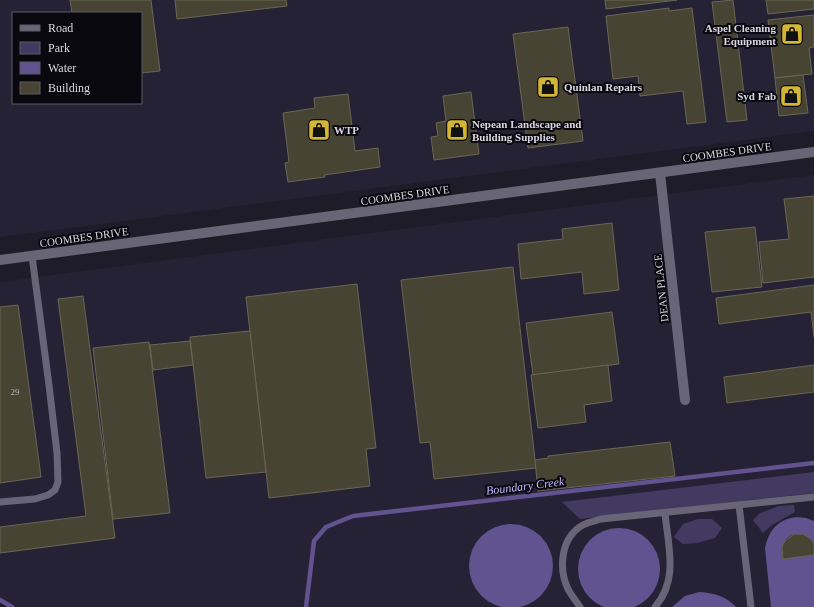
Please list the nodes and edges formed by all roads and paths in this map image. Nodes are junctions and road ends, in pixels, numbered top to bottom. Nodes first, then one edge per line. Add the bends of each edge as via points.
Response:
1 (814, 152) edge
2 (660, 173) junction
3 (32, 256) junction
4 (0, 260) edge
5 (685, 400) dead end
6 (814, 496) edge
7 (0, 502) edge
8 (739, 504) junction
9 (665, 513) junction
10 (580, 607) edge
11 (655, 607) edge
12 (751, 607) edge

1 - 2 street, COOMBES DRIVE
2 - 3 street, COOMBES DRIVE
2 - 5 street, DEAN PLACE
3 - 4 street, COOMBES DRIVE
3 - 7 lane via 57,453 58,482 55,490 48,495 35,499
6 - 8 lane
8 - 9 lane
8 - 12 lane
9 - 10 lane via 601,520 583,524 574,533 567,541 563,554 564,577 568,589
9 - 11 lane via 671,574 664,595

